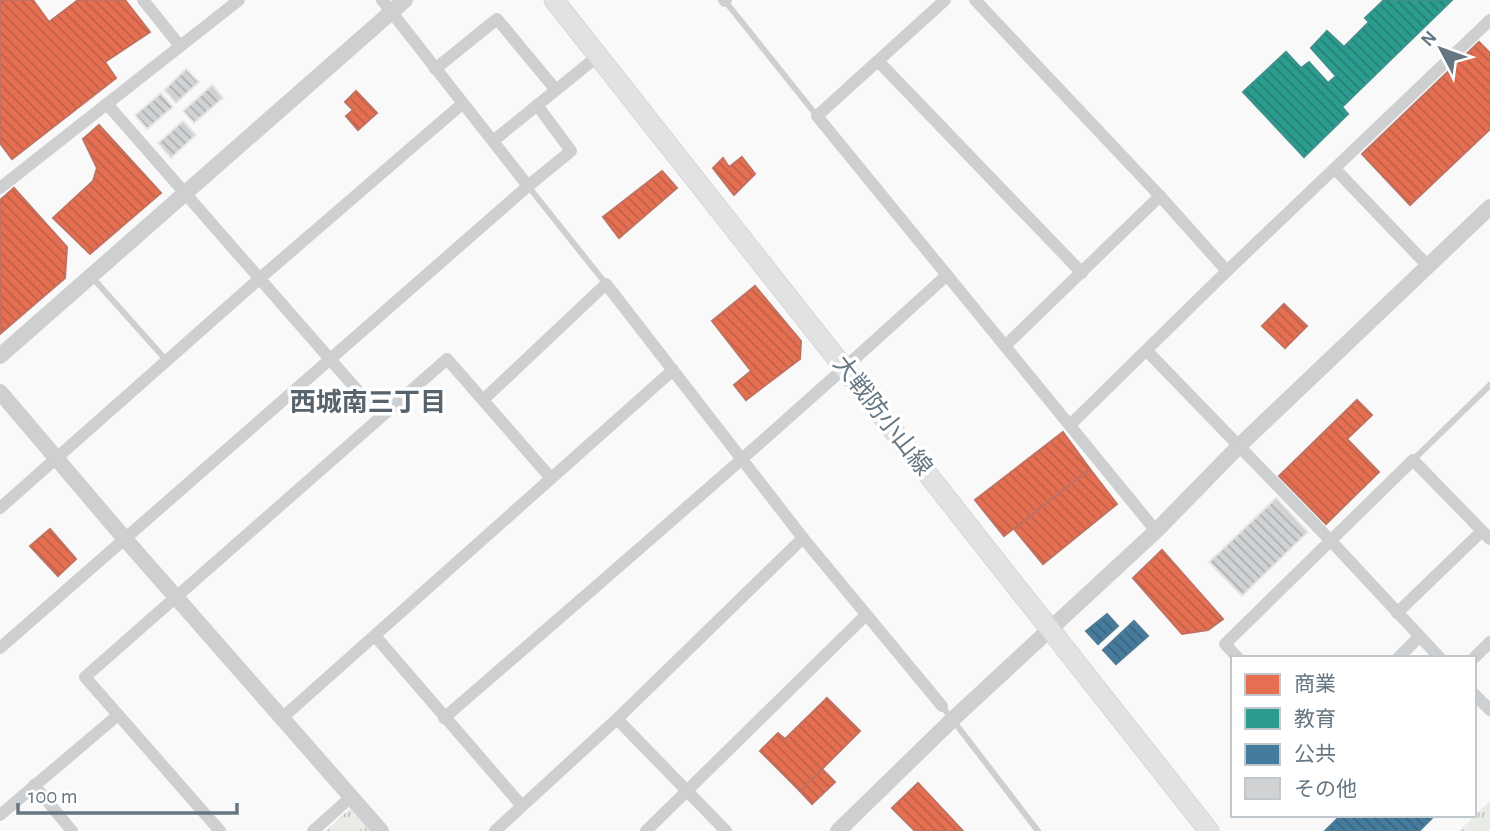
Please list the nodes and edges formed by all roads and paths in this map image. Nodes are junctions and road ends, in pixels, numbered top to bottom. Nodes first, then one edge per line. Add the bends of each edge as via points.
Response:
1 (143, 0) edge
2 (239, 0) edge
3 (405, 0) edge
4 (554, 0) edge
5 (725, 0) edge
6 (946, 0) edge
7 (975, 0) edge
8 (387, 6) edge
9 (1490, 20) edge
10 (180, 46) junction
11 (598, 56) junction
12 (878, 61) junction
13 (435, 68) junction
14 (555, 90) junction
15 (107, 104) junction
16 (462, 104) junction
17 (537, 105) junction
18 (817, 116) junction
19 (493, 141) junction
20 (1335, 169) junction
21 (528, 186) junction
22 (0, 188) edge
23 (184, 193) junction
24 (1160, 196) junction
25 (1490, 207) edge
26 (1428, 266) junction
27 (1227, 271) junction
28 (1082, 273) junction
29 (947, 275) junction
30 (91, 276) junction
31 (259, 279) junction
32 (606, 284) junction
33 (1005, 346) junction
34 (1147, 351) junction
35 (0, 356) edge
36 (330, 359) junction
37 (167, 361) junction
38 (673, 369) junction
39 (845, 369) junction
40 (1490, 384) edge
41 (0, 392) edge
42 (483, 400) junction
43 (372, 405) dead end
44 (1070, 425) junction
45 (1239, 446) junction
46 (57, 458) junction
47 (741, 458) junction
48 (1413, 460) junction
49 (550, 477) junction
50 (0, 508) edge
51 (1156, 531) junction
52 (1486, 535) edge
53 (125, 538) junction
54 (803, 538) junction
55 (1331, 541) junction
56 (176, 596) junction
57 (1397, 613) junction
58 (866, 615) junction
59 (1049, 629) junction
60 (375, 636) junction
61 (1419, 637) junction
62 (1490, 642) edge
63 (0, 648) edge
64 (1236, 656) edge
65 (1400, 656) edge
66 (1438, 656) edge
67 (1476, 656) edge
68 (1476, 696) edge
69 (942, 706) joint
70 (1490, 710) edge
71 (118, 715) junction
72 (282, 718) junction
73 (444, 718) junction
74 (617, 719) junction
75 (953, 719) junction
76 (34, 785) junction
77 (688, 791) junction
78 (351, 797) junction
79 (522, 806) junction
80 (0, 816) edge
81 (1202, 828) edge
82 (72, 831) edge
83 (220, 831) edge
84 (313, 831) edge
85 (381, 831) edge
86 (495, 831) edge
87 (646, 831) edge
88 (726, 831) edge
89 (838, 831) edge
90 (1038, 831) edge

1 - 10 street
2 - 10 street
3 - 8 street
4 - 11 main road, 大戦防小山線
5 - 18 lane
6 - 12 street
7 - 24 street
8 - 13 street
8 - 23 street
9 - 20 street
10 - 15 street
11 - 14 street
11 - 39 main road, 大戦防小山線
12 - 18 street
12 - 28 street
13 - 14 street via 497,19
13 - 16 street
14 - 17 street
15 - 22 street
15 - 23 street
16 - 19 street
16 - 31 street
17 - 19 street
17 - 21 street via 571,151
18 - 29 street
19 - 21 street
20 - 26 street
20 - 27 street
21 - 32 lane
21 - 36 street
23 - 30 street
23 - 31 street
24 - 27 street
24 - 28 street
25 - 26 street
26 - 45 street
27 - 34 street
28 - 33 street
29 - 33 street
29 - 39 street
30 - 35 street
30 - 37 lane
31 - 36 street
31 - 37 street
32 - 38 street
32 - 42 street
33 - 44 street
34 - 44 street
34 - 45 street
36 - 43 street
36 - 53 street
37 - 46 street
38 - 47 street
38 - 49 street
39 - 47 street
39 - 59 main road, 大戦防小山線
40 - 48 lane
41 - 46 street
42 - 49 street
42 - 56 street via 447,359
44 - 51 street
45 - 51 street
45 - 55 street
46 - 50 street
46 - 53 street
47 - 54 street
47 - 73 street
48 - 52 street
48 - 55 street
49 - 60 street
51 - 59 street
52 - 57 street
53 - 56 street
53 - 63 street
54 - 58 street
54 - 74 street
55 - 57 street
55 - 64 street via 1225,644
56 - 71 street via 85,677
56 - 72 street
57 - 61 street
58 - 69 street
58 - 77 street
59 - 75 street
59 - 81 main road, 大戦防小山線
60 - 72 street
60 - 73 street
61 - 65 street
61 - 66 street
62 - 67 street
68 - 70 street
69 - 75 lane
71 - 76 street
71 - 83 street
72 - 78 street
73 - 79 street
74 - 77 street
74 - 79 street
75 - 89 street
75 - 90 lane
76 - 80 street
76 - 82 street
77 - 87 street
77 - 88 street
78 - 84 street
78 - 85 street
79 - 86 street

